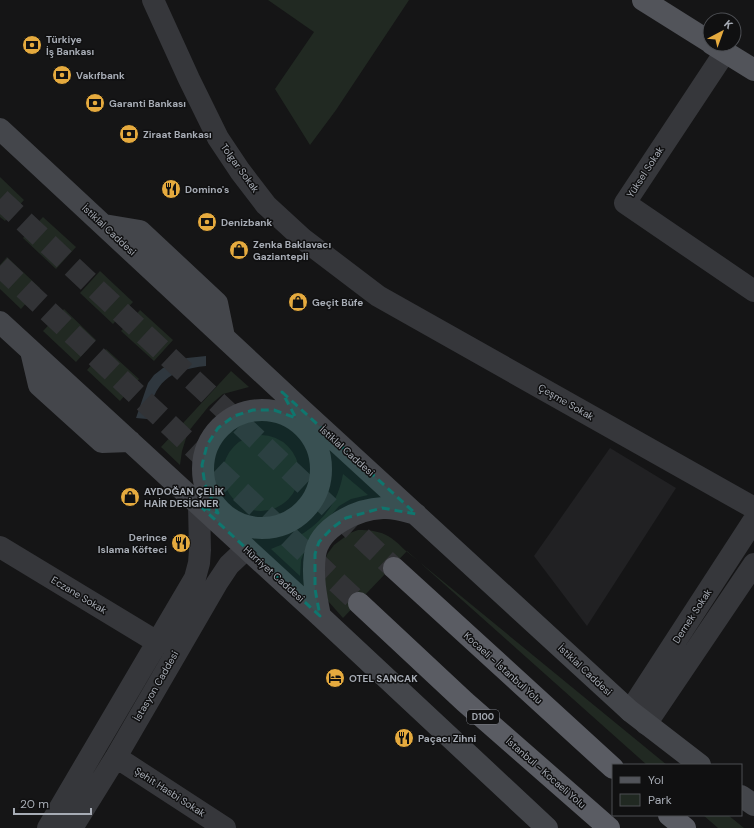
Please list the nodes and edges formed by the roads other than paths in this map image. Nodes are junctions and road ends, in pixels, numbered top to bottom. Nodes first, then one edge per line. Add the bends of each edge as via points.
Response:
1 (153, 0) edge
2 (644, 0) edge
3 (702, 37) edge
4 (713, 52) edge
5 (726, 52) edge
6 (754, 70) edge
7 (0, 129) edge
8 (754, 291) edge
9 (378, 296) joint
10 (0, 322) edge
11 (282, 392) junction
12 (298, 422) junction
13 (330, 436) junction
14 (199, 505) junction
15 (754, 508) edge
16 (416, 514) junction
17 (227, 517) junction
18 (754, 520) edge
19 (0, 547) edge
20 (246, 549) junction
21 (731, 556) junction
22 (753, 567) edge
23 (394, 568) tunnel mouth
24 (359, 603) tunnel mouth
25 (320, 616) junction
26 (157, 642) junction
27 (638, 718) junction
28 (116, 757) junction
29 (699, 764) edge
30 (612, 767) edge
31 (742, 797) edge
32 (754, 805) edge
33 (671, 816) edge
34 (48, 828) edge
35 (72, 828) edge
36 (225, 828) edge
37 (547, 828) edge
38 (609, 828) edge
39 (685, 828) edge

1 - 9 street, Tolgar Sokak via 218,138 240,171 266,205 303,239
2 - 3 main road
4 - 8 street, Yüksel Sokak via 625,203
5 - 6 main road
7 - 11 main road, İstiklal Caddesi
9 - 15 street, Çeşme Sokak
10 - 14 main road, Hürriyet Caddesi
11 - 12 main road
11 - 13 main road, İstiklal Caddesi
12 - 13 main road
12 - 17 main road via 308,430 318,446 322,465 320,484 313,502 300,516 283,525 264,529 244,526
12 - 17 main road via 293,417 274,410 253,410 234,416 218,428 207,445 202,465 204,485 213,503
13 - 16 main road, İstiklal Caddesi
14 - 17 main road
14 - 20 main road, Hürriyet Caddesi
14 - 26 street via 200,550 195,578
16 - 25 main road via 382,508 362,511 332,528 319,542 315,554 315,589
16 - 27 main road, İstiklal Caddesi
17 - 20 main road
18 - 21 street, Dernek Sokak
19 - 26 street, Eczane Sokak
20 - 25 main road, Hürriyet Caddesi
20 - 28 street, İstasyon Caddesi via 229,565 216,583
21 - 22 street
21 - 27 street, Dernek Sokak
22 - 27 street
23 - 30 highway, Kocaeli - İstanbul Yolu
24 - 38 highway, İstanbul - Kocaeli Yolu / D100 via 465,702
25 - 37 main road, Hürriyet Caddesi
26 - 34 street
27 - 29 main road, İstiklal Caddesi
28 - 35 street, İstasyon Caddesi
28 - 36 street, Şehit Hasbi Sokak
31 - 32 main road
33 - 39 highway

